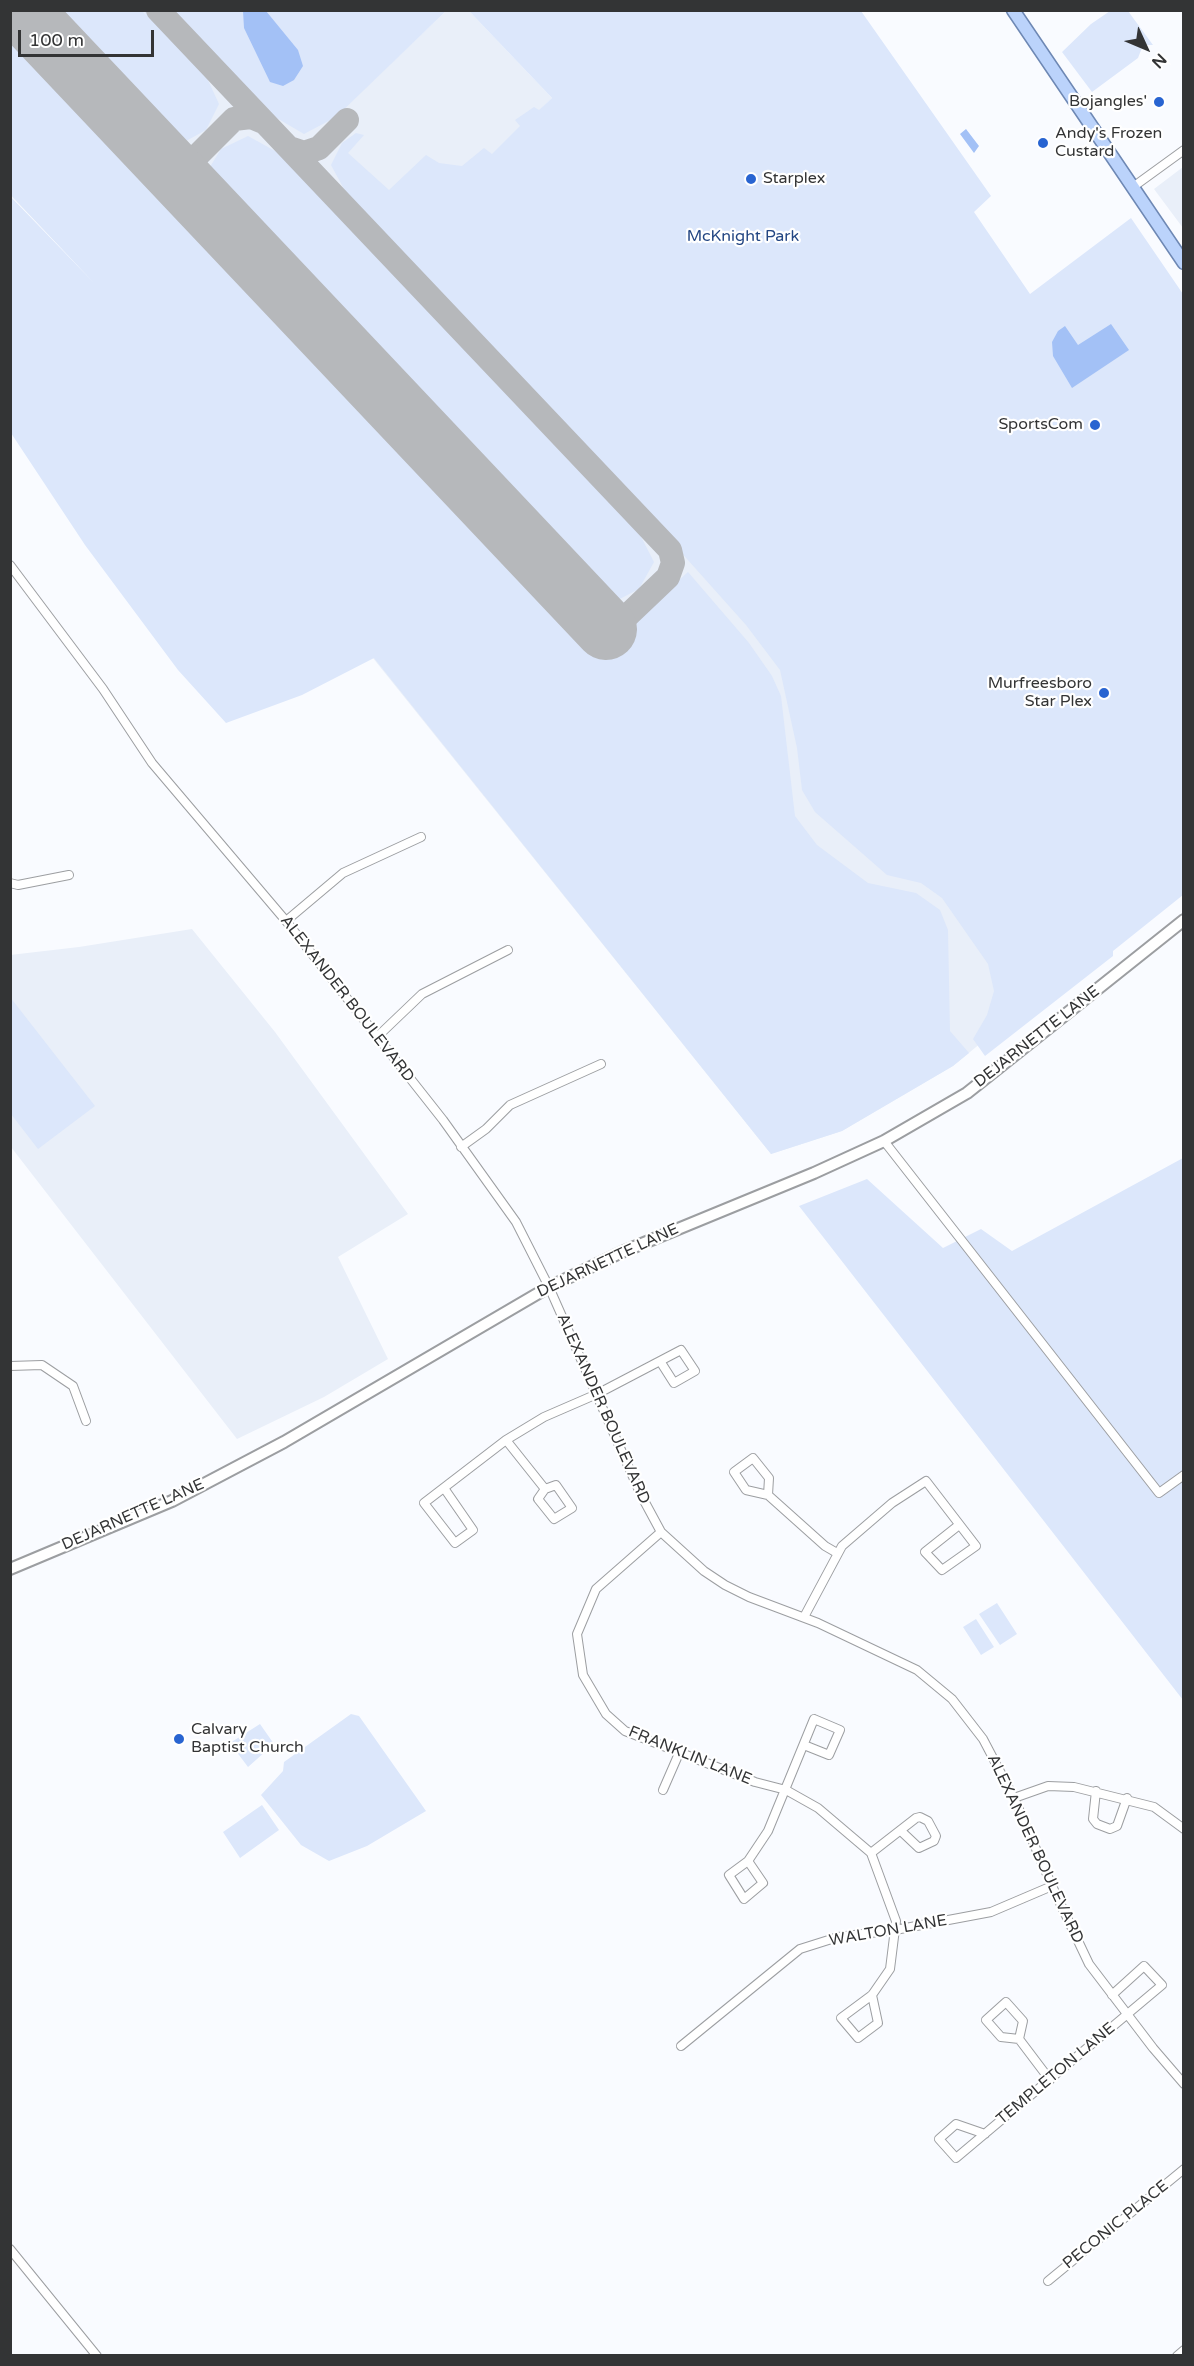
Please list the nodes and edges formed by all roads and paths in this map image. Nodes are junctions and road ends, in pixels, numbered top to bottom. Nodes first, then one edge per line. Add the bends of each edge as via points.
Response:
1 (1013, 10) edge
2 (1184, 150) edge
3 (1133, 187) junction
4 (1184, 263) edge
5 (10, 565) edge
6 (421, 837) dead end
7 (69, 875) dead end
8 (10, 883) edge
9 (1184, 920) edge
10 (286, 921) junction
11 (508, 950) dead end
12 (377, 1036) junction
13 (601, 1064) dead end
14 (884, 1141) junction
15 (460, 1147) junction
16 (549, 1287) junction
17 (660, 1361) junction
18 (10, 1366) edge
19 (597, 1394) junction
20 (86, 1421) dead end
21 (506, 1440) junction
22 (1184, 1474) edge
23 (444, 1488) junction
24 (545, 1488) junction
25 (768, 1495) junction
26 (959, 1525) junction
27 (661, 1532) junction
28 (837, 1553) junction
29 (10, 1569) edge
30 (804, 1617) junction
31 (804, 1745) junction
32 (680, 1751) junction
33 (663, 1790) dead end
34 (786, 1790) junction
35 (1096, 1791) junction
36 (1014, 1798) junction
37 (1127, 1798) junction
38 (1184, 1829) edge
39 (901, 1831) junction
40 (871, 1853) junction
41 (748, 1861) junction
42 (1052, 1886) junction
43 (896, 1926) junction
44 (872, 1995) junction
45 (1112, 1995) junction
46 (1128, 2014) junction
47 (1019, 2039) junction
48 (681, 2046) dead end
49 (1050, 2080) junction
50 (1184, 2084) edge
51 (985, 2134) junction
52 (1184, 2169) edge
53 (10, 2249) edge
54 (1048, 2281) dead end
55 (1184, 2350) edge
56 (97, 2355) edge
57 (1177, 2355) edge

1 - 3 main road
2 - 3 street
3 - 4 main road
5 - 10 street, ALEXANDER BOULEVARD via 103,689 152,763
6 - 10 street via 343,873
7 - 8 street via 18,885
9 - 14 main road, DEJARNETTE LANE via 967,1093
10 - 12 street, ALEXANDER BOULEVARD
11 - 12 street via 422,994
12 - 15 street, ALEXANDER BOULEVARD
13 - 15 street via 510,1105
14 - 16 main road, DEJARNETTE LANE
14 - 22 street via 1159,1493
15 - 16 street, ALEXANDER BOULEVARD via 516,1222
16 - 19 street, ALEXANDER BOULEVARD
16 - 29 main road, DEJARNETTE LANE via 284,1442 181,1496
17 - 17 street via 681,1350 695,1371 674,1383
17 - 19 street
18 - 20 street via 42,1365 73,1386
19 - 21 street via 544,1417
19 - 27 street, ALEXANDER BOULEVARD
21 - 23 street
21 - 24 street
23 - 23 street via 424,1503 455,1543 473,1530
24 - 24 street via 538,1499 554,1519 572,1509 556,1485
25 - 25 street via 769,1478 753,1458 734,1472 746,1490
25 - 28 street
26 - 26 street via 925,1552 942,1570 975,1546
26 - 28 street via 926,1481 892,1503
27 - 30 street, ALEXANDER BOULEVARD via 725,1586
27 - 32 street, FRANKLIN LANE via 596,1589 577,1634 583,1675 606,1714 625,1731
28 - 30 street
30 - 36 street, ALEXANDER BOULEVARD via 917,1670 952,1699 983,1739
31 - 31 street via 814,1719 840,1730 829,1755
31 - 34 street
32 - 33 street
32 - 34 street, FRANKLIN LANE via 755,1782
34 - 40 street, FRANKLIN LANE via 818,1808
34 - 41 street via 768,1831
35 - 36 street via 1060,1785
35 - 37 street
35 - 37 street via 1093,1819 1110,1829 1117,1826
36 - 42 street, ALEXANDER BOULEVARD
37 - 38 street via 1154,1807
39 - 39 street via 920,1817 928,1821 936,1836 919,1848
39 - 40 street
40 - 43 street, FRANKLIN LANE
41 - 41 street via 763,1883 744,1899 729,1875
42 - 43 street, WALTON LANE via 992,1912
42 - 45 street, ALEXANDER BOULEVARD via 1089,1964
43 - 44 street via 890,1969
43 - 48 street, WALTON LANE via 800,1949
44 - 44 street via 841,2018 858,2038 878,2023
45 - 46 street, ALEXANDER BOULEVARD
45 - 46 street, TEMPLETON LANE via 1144,1966 1162,1985
46 - 49 street, TEMPLETON LANE
46 - 50 street, ALEXANDER BOULEVARD
47 - 47 street via 1023,2021 1006,2002 986,2019 1001,2037
47 - 49 street
49 - 51 street, TEMPLETON LANE
51 - 51 street, TEMPLETON LANE via 956,2124 939,2139 956,2158
52 - 54 street, PECONIC PLACE
53 - 56 street
55 - 57 street

